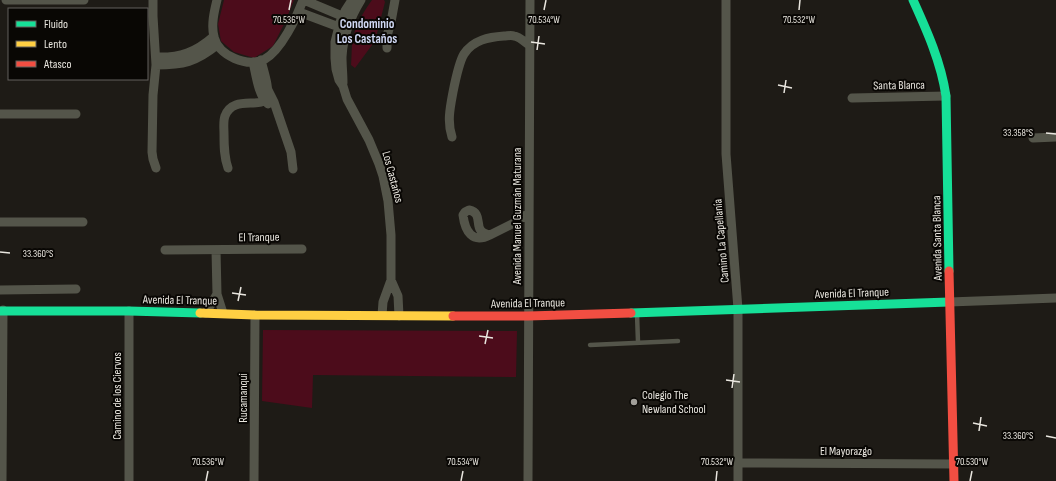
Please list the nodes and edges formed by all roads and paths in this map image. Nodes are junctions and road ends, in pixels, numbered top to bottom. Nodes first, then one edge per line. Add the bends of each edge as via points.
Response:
1 (6, 0) edge
2 (84, 0) edge
3 (153, 0) edge
4 (217, 0) edge
5 (304, 0) edge
6 (352, 0) edge
7 (361, 0) edge
8 (395, 0) edge
9 (530, 0) edge
10 (726, 0) edge
11 (913, 0) edge
12 (299, 12) junction
13 (342, 16) junction
14 (530, 25) junction
15 (343, 27) junction
16 (214, 36) junction
17 (515, 36) junction
18 (218, 45) junction
19 (529, 45) junction
20 (387, 48) dead end
21 (156, 61) junction
22 (257, 61) junction
23 (264, 89) junction
24 (946, 96) junction
25 (852, 98) dead end
26 (264, 100) junction
27 (248, 102) junction
28 (276, 111) junction
29 (0, 114) edge
30 (76, 114) dead end
31 (452, 137) dead end
32 (1056, 137) edge
33 (1033, 138) dead end
34 (156, 168) dead end
35 (228, 168) dead end
36 (293, 169) dead end
37 (529, 213) junction
38 (0, 222) edge
39 (82, 222) dead end
40 (512, 224) junction
41 (529, 230) junction
42 (490, 235) dead end
43 (302, 248) dead end
44 (164, 250) dead end
45 (216, 250) junction
46 (391, 280) junction
47 (76, 289) dead end
48 (0, 290) edge
49 (216, 294) junction
50 (1056, 298) edge
51 (949, 302) junction
52 (738, 309) junction
53 (2, 310) edge
54 (129, 311) junction
55 (637, 312) junction
56 (206, 313) junction
57 (223, 313) junction
58 (255, 315) junction
59 (382, 316) junction
60 (399, 316) junction
61 (528, 316) junction
62 (678, 341) dead end
63 (638, 342) junction
64 (590, 345) dead end
65 (1, 374) edge
66 (738, 463) junction
67 (953, 464) junction
68 (2, 481) edge
69 (129, 481) edge
70 (254, 481) edge
71 (528, 481) edge
72 (738, 481) edge
73 (954, 481) edge

1 - 2 street
3 - 21 street
4 - 16 street via 213,19
5 - 12 street
5 - 13 street
6 - 13 street
7 - 15 street, Los Castaños
8 - 20 street
9 - 14 street, Avenida Manuel Guzmán Maturana
10 - 52 street, Camino La Capellanía via 726,154
11 - 24 main road, Avenida Santa Blanca via 938,60
12 - 15 street
12 - 22 street via 269,56
13 - 15 street
14 - 17 street
14 - 19 street, Avenida Manuel Guzmán Maturana
15 - 46 street, Los Castaños via 343,86 374,152 386,188 390,218
16 - 18 street
16 - 21 street via 188,53
17 - 19 street
17 - 31 street via 489,37 469,48 464,55 450,109 449,128
18 - 21 street via 189,62 177,65
18 - 22 street via 236,59
19 - 37 street, Avenida Manuel Guzmán Maturana
21 - 34 street via 152,146
22 - 23 street
23 - 26 street via 267,96
23 - 27 street
23 - 28 street via 274,102
24 - 25 street, Santa Blanca
24 - 51 main road, Avenida Santa Blanca
26 - 27 street
26 - 28 street
27 - 35 street via 237,104 226,114 224,155
28 - 36 street via 291,152
29 - 30 street
32 - 33 street
37 - 40 street
37 - 41 street, Avenida Manuel Guzmán Maturana
38 - 39 street
40 - 41 street
40 - 42 street
41 - 61 street, Avenida Manuel Guzmán Maturana
43 - 45 street, El Tranque
44 - 45 street, El Tranque
45 - 49 street
46 - 59 street, Los Castaños via 383,302
46 - 60 street, Los Castaños via 398,296
47 - 48 street
49 - 56 street
49 - 57 street
50 - 51 street, Avenida El Tranque
51 - 52 main road, Avenida El Tranque
51 - 67 main road, Avenida Santa Blanca
52 - 55 main road, Avenida El Tranque
52 - 66 street, Camino La Capellanía
53 - 54 main road, Avenida El Tranque
53 - 65 street
54 - 56 main road, Avenida El Tranque
54 - 69 street, Camino de los Ciervos
55 - 61 main road, Avenida El Tranque
55 - 63 lane
56 - 57 main road, Avenida El Tranque
57 - 58 main road, Avenida El Tranque
58 - 59 main road, Avenida El Tranque
58 - 70 street, Rucamanqui
59 - 60 main road, Avenida El Tranque
60 - 61 main road, Avenida El Tranque
61 - 71 street, Avenida Manuel Guzmán Maturana
62 - 63 lane
63 - 64 lane
65 - 68 street
66 - 67 street, El Mayorazgo
66 - 72 street, Camino La Capellanía
67 - 73 main road, Avenida Santa Blanca

